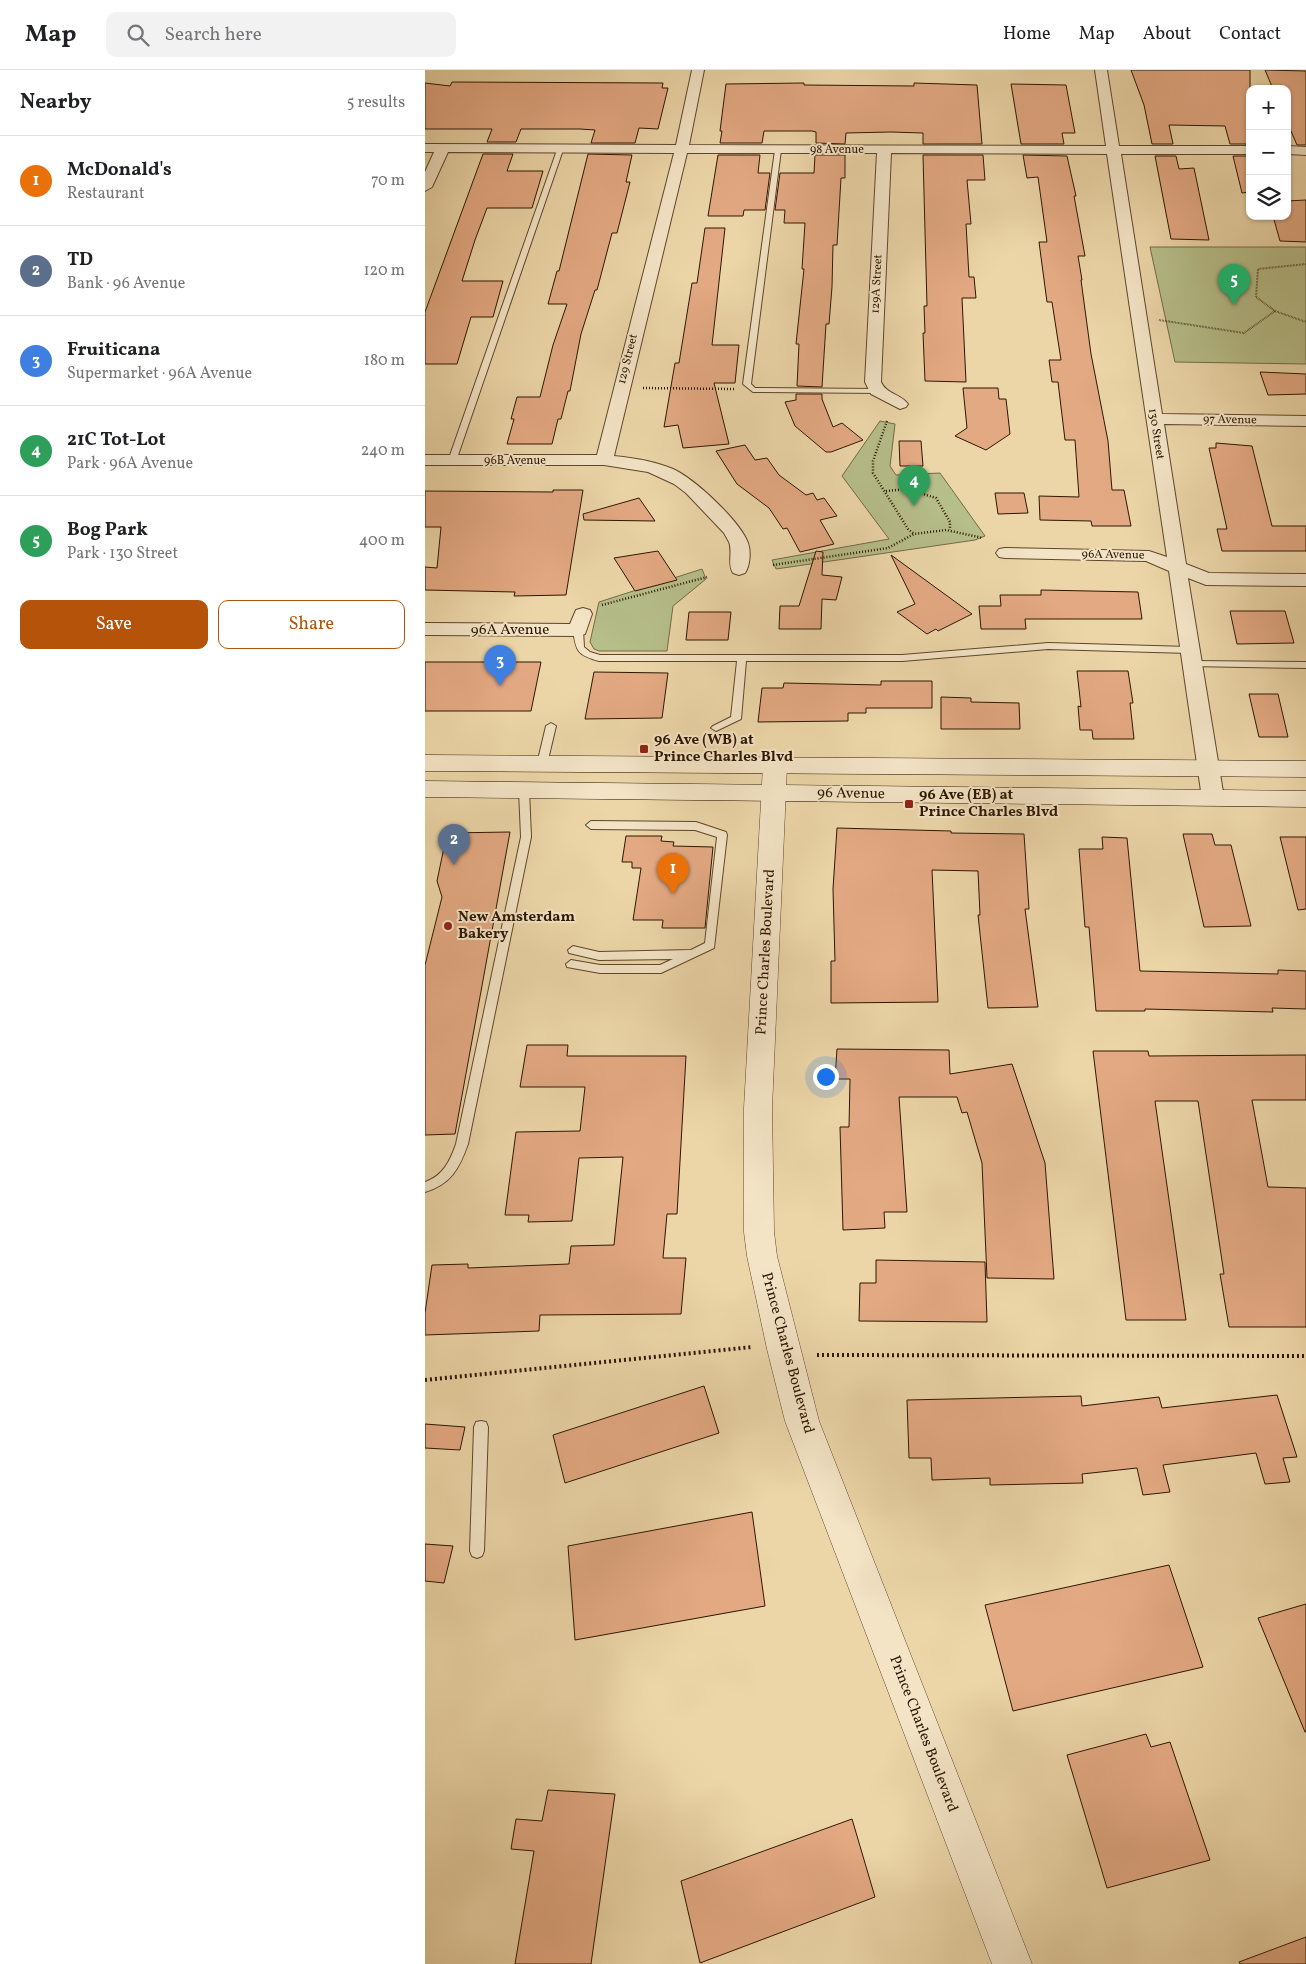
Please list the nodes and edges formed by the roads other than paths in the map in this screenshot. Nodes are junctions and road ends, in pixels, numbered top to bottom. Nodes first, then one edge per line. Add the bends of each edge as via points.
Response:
1 (699, 70) edge
2 (1101, 70) edge
3 (425, 148) edge
4 (443, 148) junction
5 (560, 150) junction
6 (681, 150) junction
7 (778, 150) junction
8 (884, 150) junction
9 (1113, 150) junction
10 (1246, 150) edge
11 (1291, 150) edge
12 (1306, 150) edge
13 (425, 187) edge
14 (877, 391) junction
15 (900, 404) dead end
16 (1154, 419) junction
17 (1306, 421) edge
18 (425, 460) edge
19 (604, 460) junction
20 (452, 461) junction
21 (1005, 553) dead end
22 (1177, 567) junction
23 (739, 569) dead end
24 (1306, 580) edge
25 (586, 617) joint
26 (425, 629) edge
27 (1191, 657) junction
28 (742, 659) junction
29 (1306, 665) edge
30 (551, 726) dead end
31 (716, 728) dead end
32 (425, 763) edge
33 (542, 764) junction
34 (775, 766) junction
35 (1209, 768) junction
36 (1306, 769) edge
37 (425, 789) edge
38 (525, 790) junction
39 (774, 792) junction
40 (1213, 798) junction
41 (1306, 799) edge
42 (591, 825) dead end
43 (573, 950) dead end
44 (693, 954) junction
45 (571, 964) dead end
46 (425, 1187) edge
47 (481, 1427) dead end
48 (477, 1551) dead end
49 (1012, 1964) edge

1 - 6 street, 129 Street
2 - 9 street, 130 Street
3 - 4 street, 98 Avenue
4 - 5 street, 98 Avenue
4 - 13 street
5 - 6 street, 98 Avenue
5 - 20 lane
6 - 7 street, 98 Avenue
6 - 19 street, 129 Street
7 - 8 street, 98 Avenue
7 - 14 lane via 747,384 753,390
8 - 9 street, 98 Avenue
8 - 14 street, 129A Street via 873,382
9 - 10 street, 98 Avenue
9 - 16 street, 130 Street
11 - 12 street
14 - 15 street
16 - 17 street, 97 Avenue
16 - 22 street, 130 Street
18 - 20 street, 96B Avenue
19 - 20 street, 96B Avenue
19 - 23 street via 652,467 687,483 732,532 740,546
21 - 22 street, 96A Avenue via 1149,556
22 - 24 street, 96A Avenue via 1206,579
22 - 27 street, 130 Street
25 - 26 street, 96A Avenue
25 - 28 lane via 580,648 599,658
27 - 28 lane via 1048,646 902,658
27 - 29 lane
27 - 35 street, 130 Street
28 - 31 lane via 736,720
30 - 33 lane
32 - 33 main road, 96 Avenue
33 - 34 main road, 96 Avenue
34 - 35 main road, 96 Avenue
34 - 39 main road, Prince Charles Boulevard
35 - 36 main road, 96 Avenue
35 - 40 street, 130 Street
37 - 38 main road, 96 Avenue
38 - 39 main road, 96 Avenue
38 - 46 lane via 525,837 462,1144 456,1163 444,1178
39 - 40 main road, 96 Avenue
39 - 49 main road, Prince Charles Boulevard via 758,1108 757,1171 762,1256 802,1421
40 - 41 main road, 96 Avenue
42 - 44 lane via 696,826 722,835 710,945
43 - 44 lane via 599,956
44 - 45 lane via 661,969 600,969
47 - 48 lane

